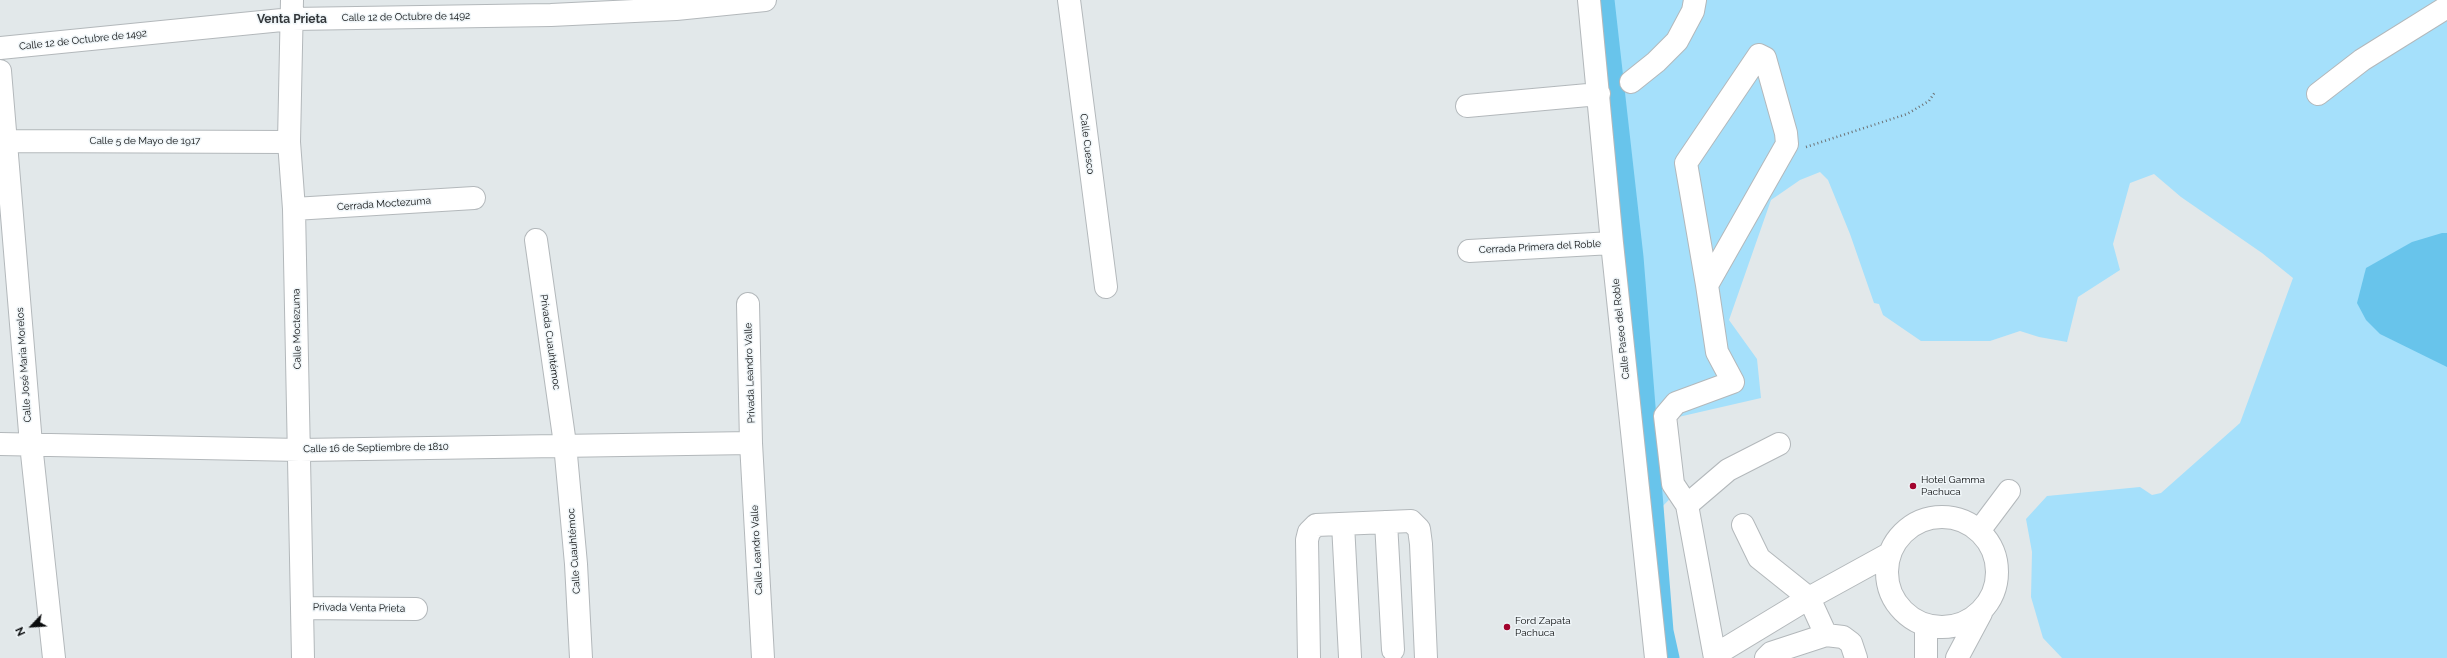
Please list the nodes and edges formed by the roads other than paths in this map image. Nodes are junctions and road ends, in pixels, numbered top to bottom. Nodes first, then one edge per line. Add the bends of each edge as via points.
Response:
1 (765, 0) edge
2 (1069, 0) edge
3 (1589, 0) edge
4 (1695, 0) edge
5 (676, 4) edge
6 (550, 7) edge
7 (2447, 7) edge
8 (292, 10) edge
9 (0, 48) edge
10 (0, 71) edge
11 (1631, 82) dead end
12 (1598, 94) junction
13 (2318, 94) dead end
14 (1467, 106) dead end
15 (4, 141) edge
16 (289, 142) junction
17 (474, 198) dead end
18 (294, 209) junction
19 (536, 240) dead end
20 (1612, 243) junction
21 (1469, 251) dead end
22 (1707, 285) junction
23 (1106, 287) dead end
24 (748, 304) dead end
25 (752, 442) junction
26 (0, 444) edge
27 (30, 444) junction
28 (565, 444) junction
29 (1779, 444) dead end
30 (300, 450) junction
31 (2009, 491) dead end
32 (1687, 505) junction
33 (1386, 522) junction
34 (1343, 524) junction
35 (1743, 525) dead end
36 (1979, 531) junction
37 (1890, 554) junction
38 (1809, 598) junction
39 (302, 608) junction
40 (416, 609) dead end
41 (1983, 610) junction
42 (1926, 626) junction
43 (1826, 635) junction
44 (1393, 650) dead end
45 (1715, 656) edge
46 (1350, 657) dead end
47 (54, 658) edge
48 (303, 658) edge
49 (581, 658) edge
50 (763, 658) edge
51 (1309, 658) edge
52 (1426, 658) edge
53 (1656, 658) edge
54 (1766, 658) edge
55 (1856, 658) edge
56 (1926, 658) edge
57 (1957, 658) edge

1 - 5 street, Calle 12 de Octubre de 1492
2 - 23 street, Calle Cuesco
3 - 12 street, Calle Paseo del Roble
4 - 11 street via 1693,11 1677,41
5 - 6 street, Calle 12 de Octubre de 1492
6 - 8 street, Calle 12 de Octubre de 1492
7 - 13 street via 2362,60
8 - 9 street, Calle 12 de Octubre de 1492
8 - 16 street, Calle Moctezuma
10 - 15 street, Calle José María Morelos
12 - 14 street
12 - 20 street, Calle Paseo del Roble
15 - 16 street, Calle 5 de Mayo de 1917
15 - 27 street, Calle José María Morelos
16 - 18 street, Calle Moctezuma
17 - 18 street, Cerrada Moctezuma
18 - 30 street, Calle Moctezuma
19 - 28 street, Privada Cuauhtémoc
20 - 21 street, Cerrada Primera del Roble
20 - 53 street, Calle Paseo del Roble
22 - 22 street via 1686,163 1759,55 1766,58 1786,133 1786,144
22 - 32 street via 1717,352 1733,382 1676,403 1665,416 1673,484
24 - 25 street, Privada Leandro Valle
25 - 28 street, Calle 16 de Septiembre de 1810
25 - 50 street, Calle Leandro Valle
26 - 27 street, Calle 16 de Septiembre de 1810
27 - 30 street, Calle 16 de Septiembre de 1810
27 - 47 street, Calle José María Morelos
28 - 30 street, Calle 16 de Septiembre de 1810
28 - 49 street, Calle Cuauhtémoc via 576,564
29 - 32 street via 1728,470
30 - 39 street, Calle Moctezuma
31 - 36 street
32 - 45 street
33 - 34 street
33 - 44 street
33 - 52 street via 1411,521 1419,529
34 - 46 street
34 - 51 street via 1316,525 1309,532
35 - 38 street via 1759,558
36 - 37 street via 1958,520 1946,517 1927,518 1902,534
36 - 41 street via 1990,546 1997,564 1996,582 1990,600
37 - 38 street
37 - 42 street via 1886,572 1889,589 1898,605 1910,618
38 - 43 street
38 - 45 street
39 - 40 street, Privada Venta Prieta
39 - 48 street, Calle Moctezuma
41 - 42 street via 1962,624 1944,628
41 - 57 street
42 - 56 street
43 - 54 street via 1772,653
43 - 55 street via 1843,637 1851,643

